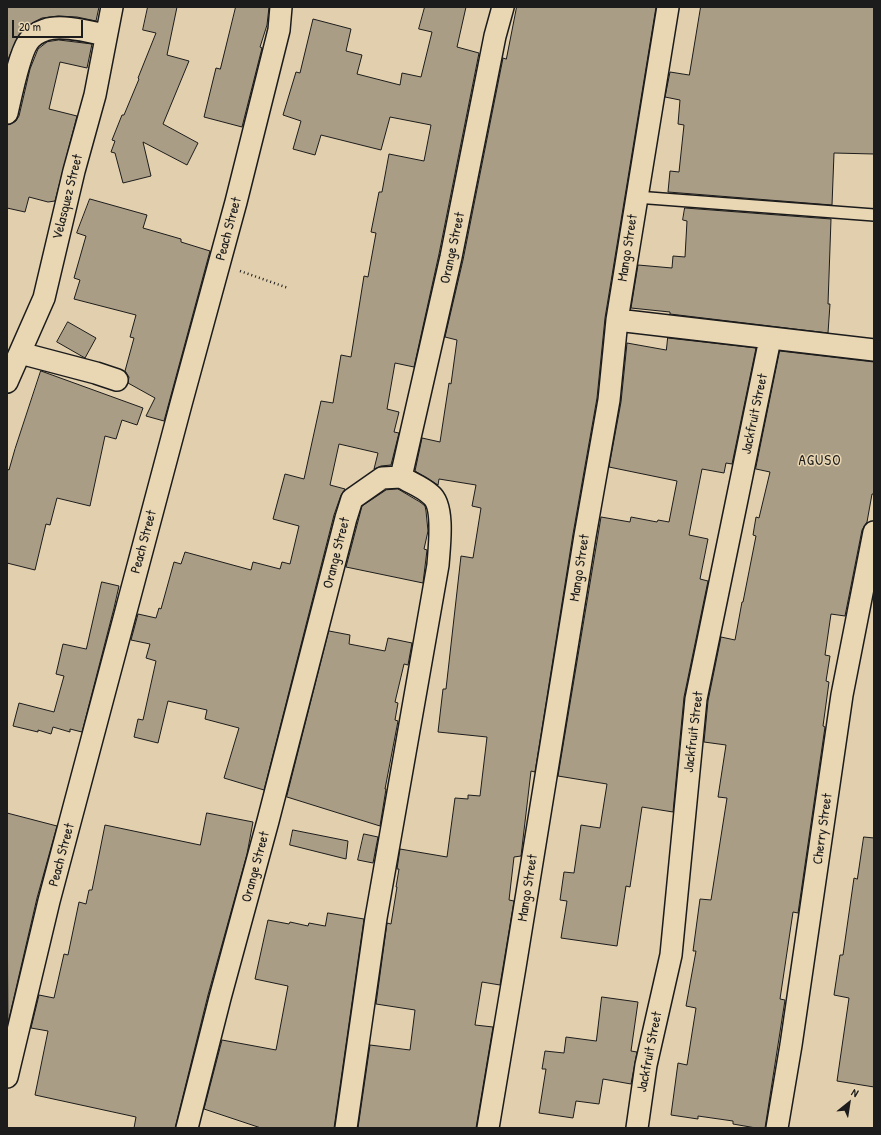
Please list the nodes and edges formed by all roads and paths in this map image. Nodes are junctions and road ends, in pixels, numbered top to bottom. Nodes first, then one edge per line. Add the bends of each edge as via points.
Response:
1 (112, 7) edge
2 (281, 7) edge
3 (503, 7) edge
4 (668, 7) edge
5 (106, 35) junction
6 (7, 113) edge
7 (636, 197) junction
8 (874, 215) edge
9 (219, 263) junction
10 (288, 288) dead end
11 (617, 320) junction
12 (770, 339) junction
13 (17, 343) edge
14 (874, 350) edge
15 (117, 380) dead end
16 (7, 382) edge
17 (401, 477) junction
18 (874, 532) edge
19 (7, 1077) edge
20 (187, 1128) edge
21 (346, 1128) edge
22 (488, 1128) edge
23 (637, 1128) edge
24 (777, 1128) edge

1 - 5 street, Velasquez Street
2 - 9 street, Peach Street via 278,37
3 - 17 street, Orange Street via 451,258
4 - 7 street, Mango Street
5 - 6 street via 69,28 46,29 34,36 27,43 21,60
5 - 13 street, Velasquez Street via 96,95 74,171 44,298
7 - 8 lane
7 - 11 street, Mango Street
9 - 10 path
9 - 19 street, Peach Street via 50,901
11 - 12 street
11 - 22 street, Mango Street via 609,400
12 - 14 street
12 - 23 street, Jackfruit Street via 696,699 671,955 646,1065
13 - 15 street
13 - 16 street, Velasquez Street
17 - 20 street, Orange Street via 382,478 352,499
17 - 21 street via 432,495 437,506 441,529 438,565 376,918
18 - 24 street, Cherry Street via 842,695 793,1037

